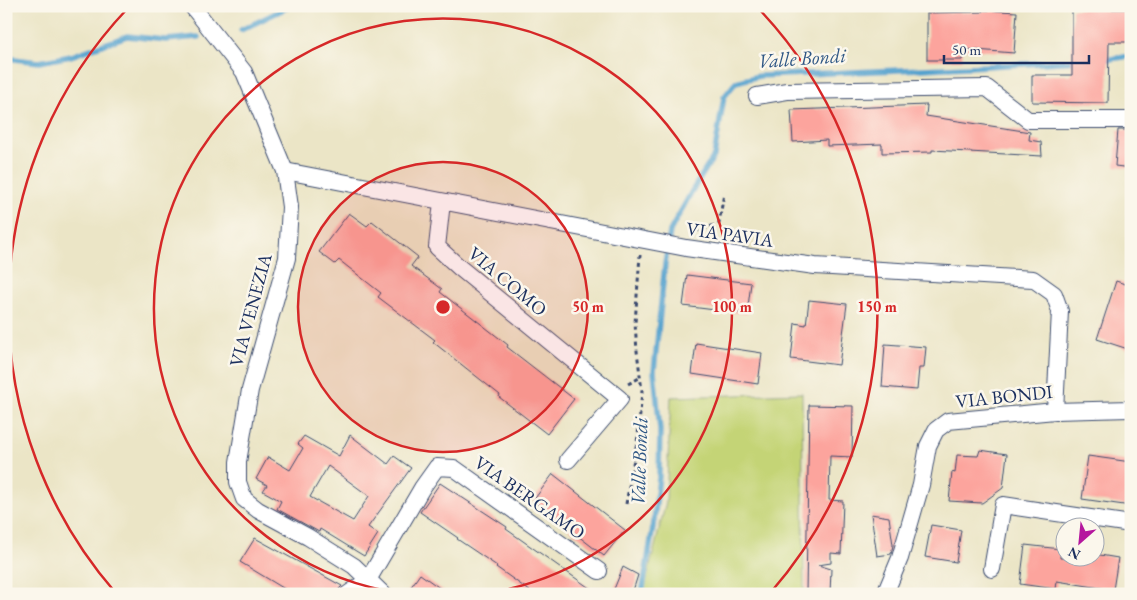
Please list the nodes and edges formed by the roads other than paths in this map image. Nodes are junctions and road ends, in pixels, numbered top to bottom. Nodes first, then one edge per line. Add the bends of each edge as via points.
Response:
1 (192, 6) edge
2 (756, 96) dead end
3 (1131, 120) edge
4 (285, 172) junction
5 (442, 202) junction
6 (1131, 409) edge
7 (1055, 410) junction
8 (568, 460) dead end
9 (1131, 524) edge
10 (992, 569) dead end
11 (599, 571) dead end
12 (368, 580) junction
13 (348, 594) edge
14 (383, 594) edge
15 (885, 594) edge

1 - 4 street, VIA VENEZIA via 244,72
2 - 3 street via 787,91 987,88 1028,120
4 - 5 street, VIA PAVIA
4 - 12 street, VIA VENEZIA via 290,207 287,258 250,390 238,462 238,482 244,499 258,510 354,566
5 - 7 street, VIA PAVIA via 686,248 815,266 1033,279 1054,294 1060,311
5 - 8 street, VIA COMO via 437,247 620,399
6 - 7 street, VIA BONDI
7 - 15 street, VIA BONDI via 948,421 936,430 928,446 921,485 900,558
9 - 10 street via 1003,506
11 - 12 street, VIA BERGAMO via 454,468 437,467
12 - 13 street
12 - 14 street

